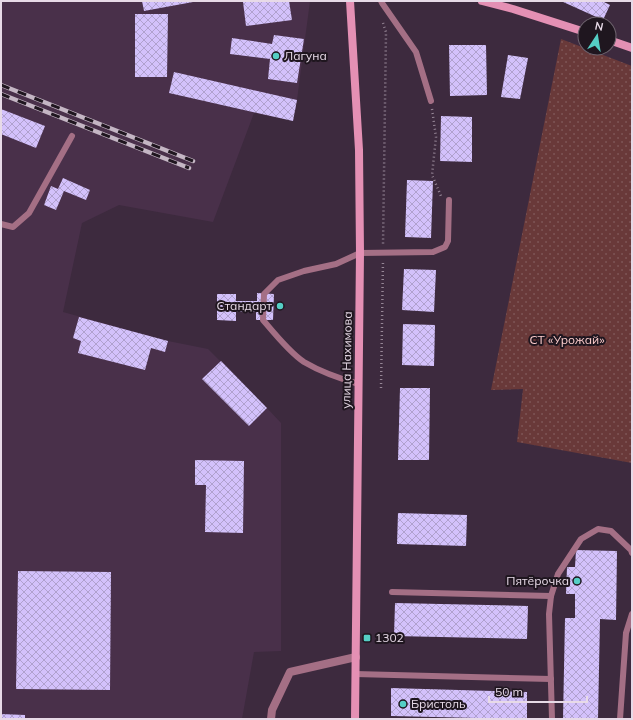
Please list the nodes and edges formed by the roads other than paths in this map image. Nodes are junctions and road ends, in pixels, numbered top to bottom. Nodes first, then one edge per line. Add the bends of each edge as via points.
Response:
1 (350, 1) edge
2 (482, 1) edge
3 (381, 2) edge
4 (577, 29) edge
5 (617, 43) edge
6 (632, 48) edge
7 (431, 101) road end
8 (72, 136) dead end
9 (449, 200) road end
10 (1, 224) edge
11 (360, 253) junction
12 (359, 384) junction
13 (632, 553) edge
14 (392, 592) dead end
15 (551, 596) junction
16 (632, 614) edge
17 (356, 657) junction
18 (355, 674) junction
19 (551, 680) junction
20 (271, 719) edge
21 (355, 719) edge
22 (552, 719) edge
23 (620, 719) edge

1 - 11 main road, улица Нахимова via 359,150
2 - 4 main road
3 - 7 lane via 416,52
5 - 6 main road
8 - 10 lane via 30,213 12,227
9 - 11 lane via 448,241 445,247 433,252
11 - 12 main road, улица Нахимова
11 - 12 lane via 336,264 278,280 264,294 263,305 263,320 304,362
12 - 17 main road, улица Нахимова
13 - 15 lane via 611,531 598,529 581,539 558,574
14 - 15 lane
15 - 19 lane
16 - 23 lane via 626,633
17 - 18 main road, улица Нахимова
17 - 20 street via 290,672 272,710
18 - 19 lane
18 - 21 main road, улица Нахимова
19 - 22 lane

